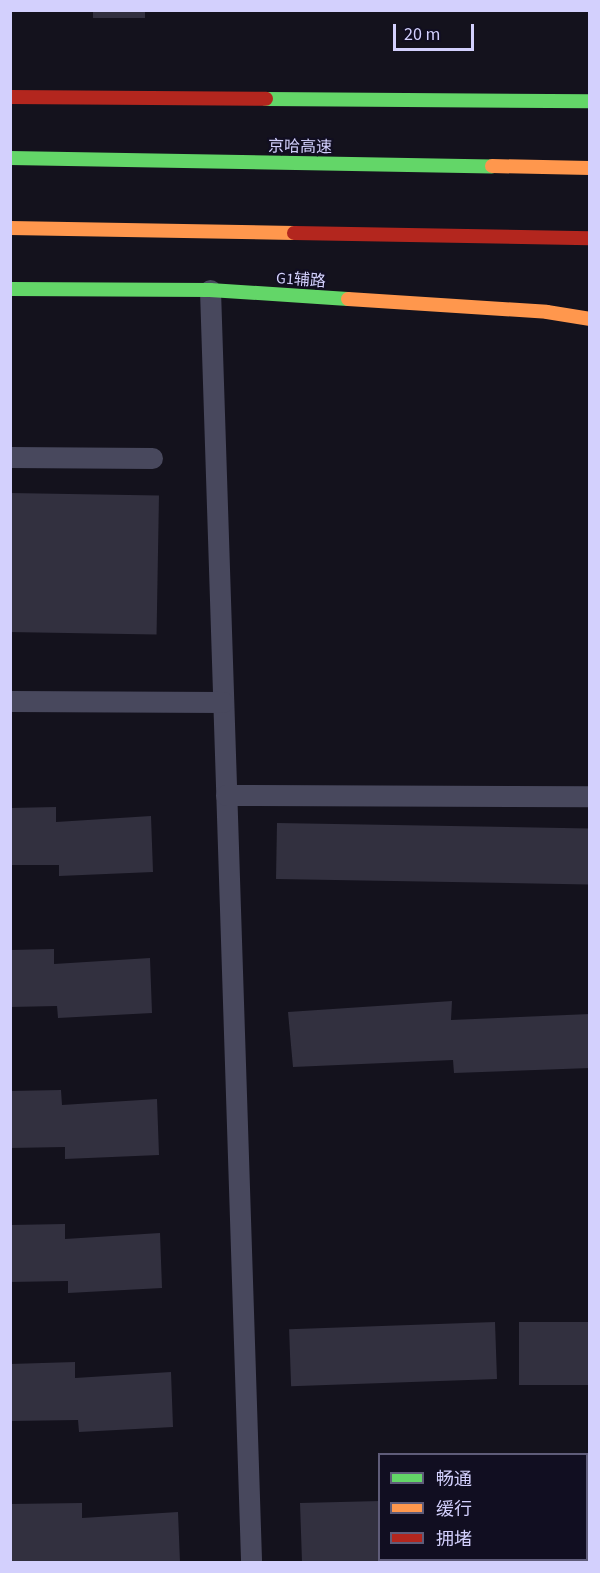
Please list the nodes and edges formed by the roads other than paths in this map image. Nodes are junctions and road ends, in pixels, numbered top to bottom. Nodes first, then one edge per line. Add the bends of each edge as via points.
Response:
1 (10, 97) edge
2 (590, 100) edge
3 (10, 158) edge
4 (590, 158) edge
5 (473, 166) junction
6 (590, 168) edge
7 (10, 228) edge
8 (297, 234) junction
9 (590, 238) edge
10 (496, 252) dead end
11 (10, 289) edge
12 (210, 290) junction
13 (590, 319) edge
14 (10, 457) edge
15 (152, 458) dead end
16 (10, 701) edge
17 (223, 702) junction
18 (226, 795) junction
19 (590, 796) edge
20 (251, 1563) edge

1 - 2 main road
3 - 5 main road, 京哈高速
4 - 5 main road
5 - 6 main road, 京哈高速
7 - 8 main road
8 - 9 main road
8 - 10 main road
11 - 12 main road, G1辅路
12 - 13 main road, G1辅路 via 547,312
12 - 17 street
14 - 15 street
16 - 17 street
17 - 18 street
18 - 19 street
18 - 20 street

